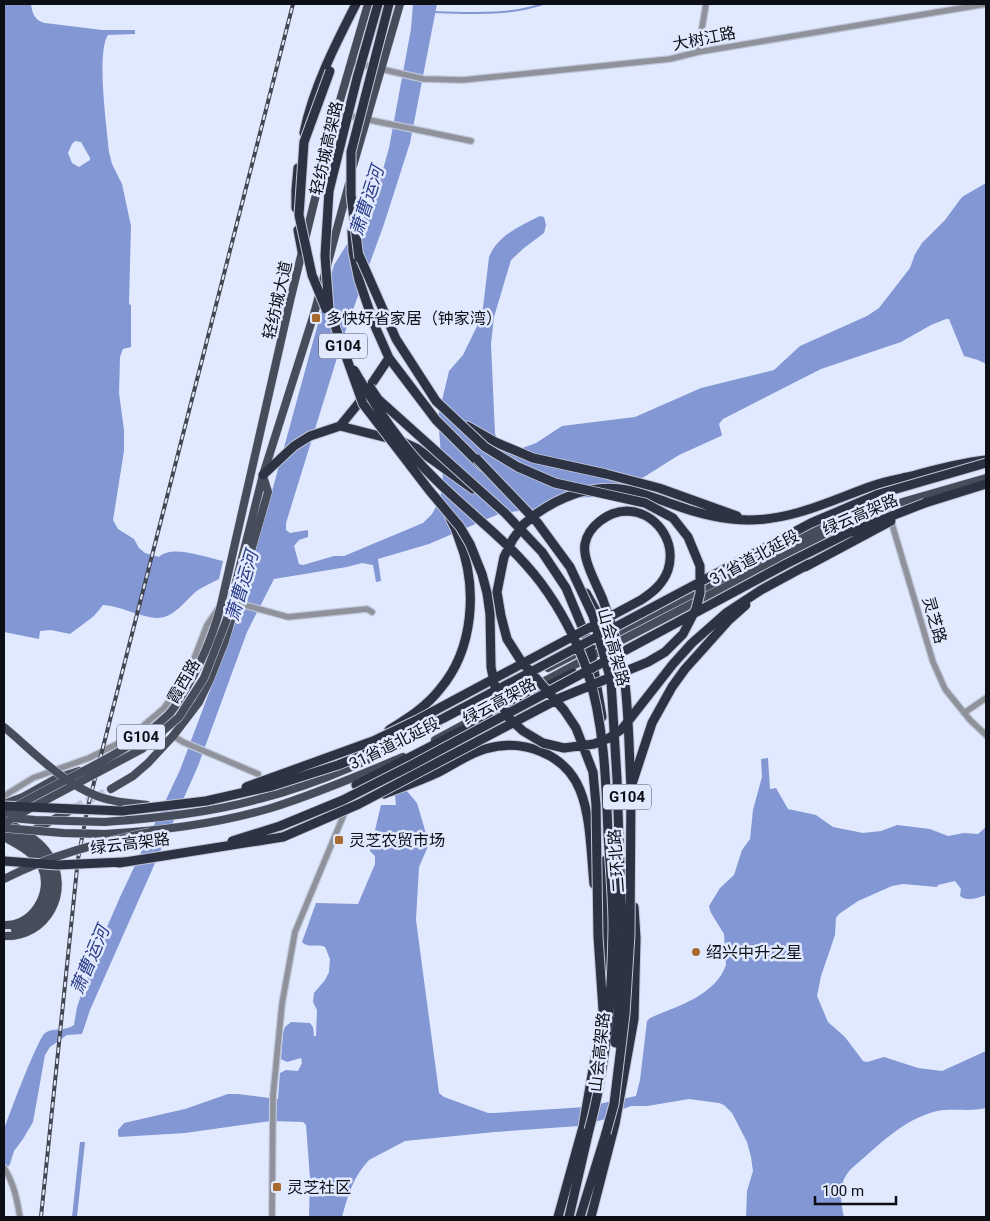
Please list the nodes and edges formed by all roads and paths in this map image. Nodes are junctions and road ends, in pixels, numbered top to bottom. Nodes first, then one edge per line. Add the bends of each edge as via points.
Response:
1 (357, 4) edge
2 (368, 4) edge
3 (378, 4) edge
4 (389, 4) edge
5 (400, 4) edge
6 (706, 4) edge
7 (986, 4) edge
8 (698, 52) junction
9 (351, 62) junction
10 (381, 69) junction
11 (336, 113) junction
12 (366, 120) junction
13 (471, 140) dead end
14 (349, 185) junction
15 (302, 252) junction
16 (356, 253) junction
17 (361, 273) joint
18 (389, 358) junction
19 (347, 359) junction
20 (436, 401) junction
21 (337, 427) junction
22 (986, 461) edge
23 (263, 475) junction
24 (986, 478) edge
25 (986, 484) edge
26 (429, 490) junction
27 (884, 496) junction
28 (925, 504) junction
29 (888, 506) junction
30 (506, 513) junction
31 (749, 520) junction
32 (809, 564) junction
33 (236, 604) junction
34 (221, 605) junction
35 (372, 612) dead end
36 (608, 636) junction
37 (612, 646) junction
38 (592, 650) junction
39 (574, 673) junction
40 (551, 678) junction
41 (598, 689) junction
42 (986, 698) edge
43 (964, 713) junction
44 (4, 727) edge
45 (986, 735) edge
46 (172, 736) junction
47 (373, 741) junction
48 (88, 768) junction
49 (258, 774) dead end
50 (318, 781) junction
51 (356, 785) joint
52 (630, 786) junction
53 (111, 789) tunnel mouth
54 (4, 796) edge
55 (206, 801) junction
56 (358, 804) junction
57 (4, 805) edge
58 (76, 807) tunnel mouth
59 (4, 817) edge
60 (4, 827) edge
61 (150, 832) junction
62 (26, 834) junction
63 (4, 837) edge
64 (4, 861) edge
65 (119, 863) junction
66 (4, 879) edge
67 (598, 917) junction
68 (4, 925) edge
69 (4, 935) edge
70 (586, 1129) junction
71 (606, 1133) junction
72 (4, 1168) edge
73 (20, 1217) edge
74 (272, 1217) edge
75 (558, 1217) edge
76 (570, 1217) edge
77 (580, 1217) edge
78 (591, 1217) edge

1 - 15 highway via 325,69 304,130 296,190
1 - 30 highway, G104, bridge via 304,142 299,215 312,274 340,342 378,399
2 - 9 main road, 轻纺城大道 / G104
3 - 19 highway, 轻纺城高架路, bridge via 330,191 325,256 329,310
4 - 16 highway, 轻纺城高架路, bridge via 352,152 351,194
5 - 10 main road, G104
6 - 8 street
7 - 8 street, 大树江路
8 - 10 street, 大树江路 via 670,59 464,80 424,79
9 - 10 street, 大树江路
9 - 11 main road, 轻纺城大道 / G104
10 - 12 main road, G104
11 - 12 street
11 - 15 main road, 轻纺城大道 / G104
12 - 13 street
12 - 14 main road, G104
14 - 16 highway, G104
14 - 23 main road, G104 via 314,314
15 - 34 main road, 轻纺城大道 / G104
16 - 17 highway, 轻纺城高架路, bridge
16 - 18 highway, G104 via 364,295
16 - 20 highway, bridge via 396,340
17 - 71 highway, 山会高架路, bridge via 387,343 415,388 434,414 537,522 570,567 593,616 611,681 621,869 618,1014
18 - 21 highway via 358,404
18 - 36 highway, 二环北路 / G104, bridge via 436,420 537,521 570,562
19 - 26 highway, bridge via 363,404
19 - 70 highway, 山会高架路, bridge via 402,444 541,583 563,616 587,671 601,731 613,926 610,1012 597,1100
20 - 31 highway via 472,430 533,458 659,488
20 - 56 highway, bridge via 485,447 518,467 555,483 645,503 673,518 694,549 700,566 700,593 683,634 665,652 560,698
21 - 23 highway via 310,436 294,446
21 - 30 highway, bridge via 403,442 430,457
22 - 27 main road via 924,479
22 - 31 highway via 966,462 874,485 795,514
22 - 55 highway, 绿云高架路, bridge via 879,494 811,522 444,718 379,749 338,766 272,786
23 - 33 main road via 268,492 244,561
24 - 29 main road, 31省道北延段
25 - 28 highway, 绿云高架路
26 - 32 highway, bridge via 460,527 482,574 489,607 491,667 497,697 509,718 523,731 543,743 564,748 594,744 622,729 692,643 726,613
26 - 47 highway, bridge via 453,523 463,548 469,574 468,631 455,665 441,688 421,709
27 - 29 street, 灵芝路
27 - 36 main road
28 - 32 highway, bridge
28 - 65 highway, 绿云高架路, bridge via 848,533 786,564 343,800 280,826 210,848
29 - 37 main road, 31省道北延段 via 871,511
29 - 43 street, 灵芝路 via 933,662 945,689
30 - 38 highway, G104, bridge via 542,552 566,588
31 - 67 highway, bridge via 721,518 636,492 595,489 564,497 536,514 513,539 504,558 497,592 507,639 521,662 576,728 593,772
32 - 52 highway, bridge via 759,595 728,621 685,668 652,723
33 - 35 street via 288,617 367,609
33 - 46 main road via 210,679 198,702
33 - 60 main road, 霞西路, bridge via 204,678 179,717 142,749 14,817
34 - 48 main road, 霞西路 / G104, bridge via 195,674 170,713 111,758
34 - 54 street via 207,625 189,672 164,708 129,738 89,758 33,778
36 - 37 highway, 二环北路 / G104
36 - 38 main road
37 - 38 main road, 31省道北延段
37 - 78 highway, 二环北路 / G104 via 624,686 629,847 636,938 634,1019 622,1096
38 - 40 main road, 31省道北延段
38 - 41 highway, G104
38 - 50 main road via 403,744
39 - 40 highway
39 - 41 highway
39 - 51 highway
40 - 61 main road, 31省道北延段 via 408,754 340,783 270,808
41 - 70 highway, G104 via 605,735 607,785 606,919 603,1011
42 - 43 street
43 - 45 street, 灵芝路
44 - 50 main road, bridge via 72,783 97,796 120,802 144,806 210,799
46 - 49 street
46 - 53 main road via 148,763
47 - 52 highway, bridge via 452,702 607,619 615,614 641,600 656,590 668,570 669,548 663,530 647,516 638,513 626,511 601,520 585,542 584,556 604,602 608,617 610,625 617,647 625,684
47 - 55 highway, bridge
48 - 57 main road, bridge via 57,778
48 - 59 main road, 霞西路 / G104, bridge via 22,802
50 - 59 main road, bridge via 260,799 205,811 149,818 105,822
51 - 74 street via 295,932 282,1004 273,1096
52 - 71 highway, bridge via 630,934 625,1014 614,1104
55 - 57 highway, 绿云高架路, bridge via 122,811
56 - 65 highway, bridge via 283,838
56 - 67 highway, bridge via 436,774 492,747 520,745 546,753 574,778 580,792 588,830
58 - 62 main road
59 - 62 main road
60 - 61 main road, 31省道北延段, bridge via 63,833
60 - 69 main road via 42,857 51,883 49,898 41,912 27,926
61 - 66 main road, bridge via 63,853
62 - 69 main road via 40,843 56,868 59,883 56,901 46,917 28,932
63 - 68 main road via 25,848 35,858 45,883 42,901 29,917
64 - 65 highway, 绿云高架路, bridge via 57,865
67 - 70 highway, bridge via 603,1010
70 - 75 highway, G104
70 - 76 highway, G104
71 - 77 highway
72 - 73 street via 16,1194

